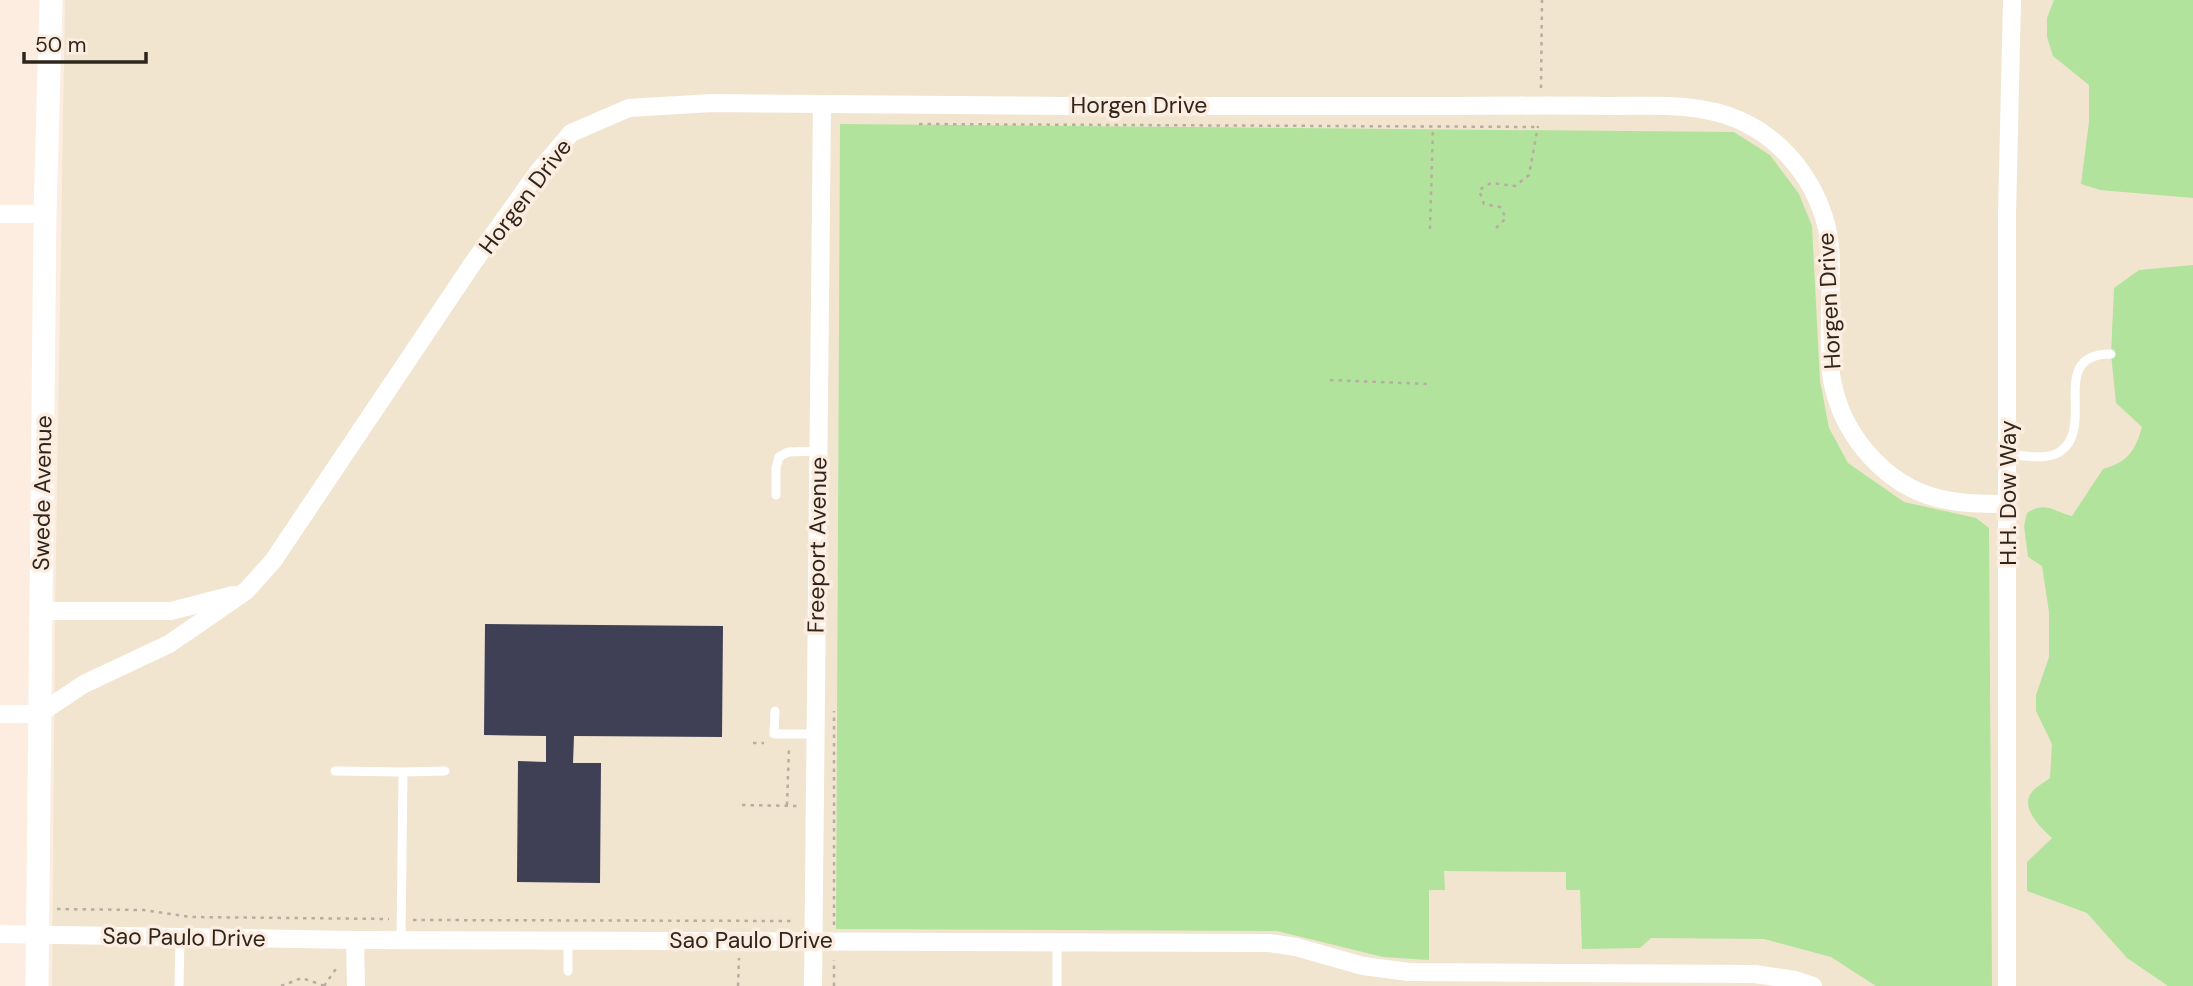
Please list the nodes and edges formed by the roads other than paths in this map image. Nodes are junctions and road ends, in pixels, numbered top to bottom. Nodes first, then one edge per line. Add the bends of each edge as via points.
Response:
1 (51, 0) edge
2 (2012, 0) edge
3 (822, 105) junction
4 (0, 214) edge
5 (45, 214) junction
6 (2111, 354) dead end
7 (818, 451) junction
8 (2008, 455) junction
9 (776, 495) dead end
10 (2007, 504) junction
11 (246, 591) junction
12 (40, 611) junction
13 (775, 711) dead end
14 (0, 713) edge
15 (40, 714) junction
16 (815, 734) junction
17 (335, 771) dead end
18 (445, 771) dead end
19 (404, 772) junction
20 (0, 934) edge
21 (37, 934) junction
22 (180, 937) junction
23 (355, 940) junction
24 (401, 940) junction
25 (568, 940) junction
26 (813, 940) junction
27 (1058, 943) junction
28 (568, 971) dead end
29 (37, 986) edge
30 (179, 986) edge
31 (356, 986) edge
32 (813, 986) edge
33 (1058, 986) edge
34 (1813, 986) edge
35 (2007, 986) edge

1 - 5 street, Swede Avenue
2 - 8 street, H.H. Dow Way
3 - 7 street, Freeport Avenue
3 - 10 street, Horgen Drive via 1684,107 1739,120 1788,153 1816,194 1830,246 1834,390 1862,448 1895,479 1932,497
3 - 11 street, Horgen Drive via 712,103 629,108 571,134 473,263 273,561
4 - 5 street
5 - 12 street, Swede Avenue
6 - 8 lane via 2084,360 2077,371 2075,420 2070,440 2060,452
7 - 9 lane via 788,452 779,457
7 - 16 street, Freeport Avenue
8 - 10 street, H.H. Dow Way
10 - 35 street, H.H. Dow Way
11 - 12 street via 171,611
11 - 15 street, Horgen Drive via 169,644 84,684
12 - 15 street, Swede Avenue
13 - 16 lane via 774,734
14 - 15 street
15 - 21 street, Swede Avenue
16 - 26 street, Freeport Avenue
17 - 19 lane
18 - 19 lane
19 - 24 lane
20 - 21 street, Sao Paulo Drive
21 - 22 street, Sao Paulo Drive
21 - 29 street, Swede Avenue
22 - 23 street, Sao Paulo Drive
22 - 30 lane
23 - 24 street, Sao Paulo Drive
23 - 31 street
24 - 25 street, Sao Paulo Drive
25 - 26 street, Sao Paulo Drive
25 - 28 lane
26 - 27 street, Sao Paulo Drive
26 - 32 street, Freeport Avenue
27 - 33 lane
27 - 34 street, Sao Paulo Drive via 1269,943 1385,969 1755,974

